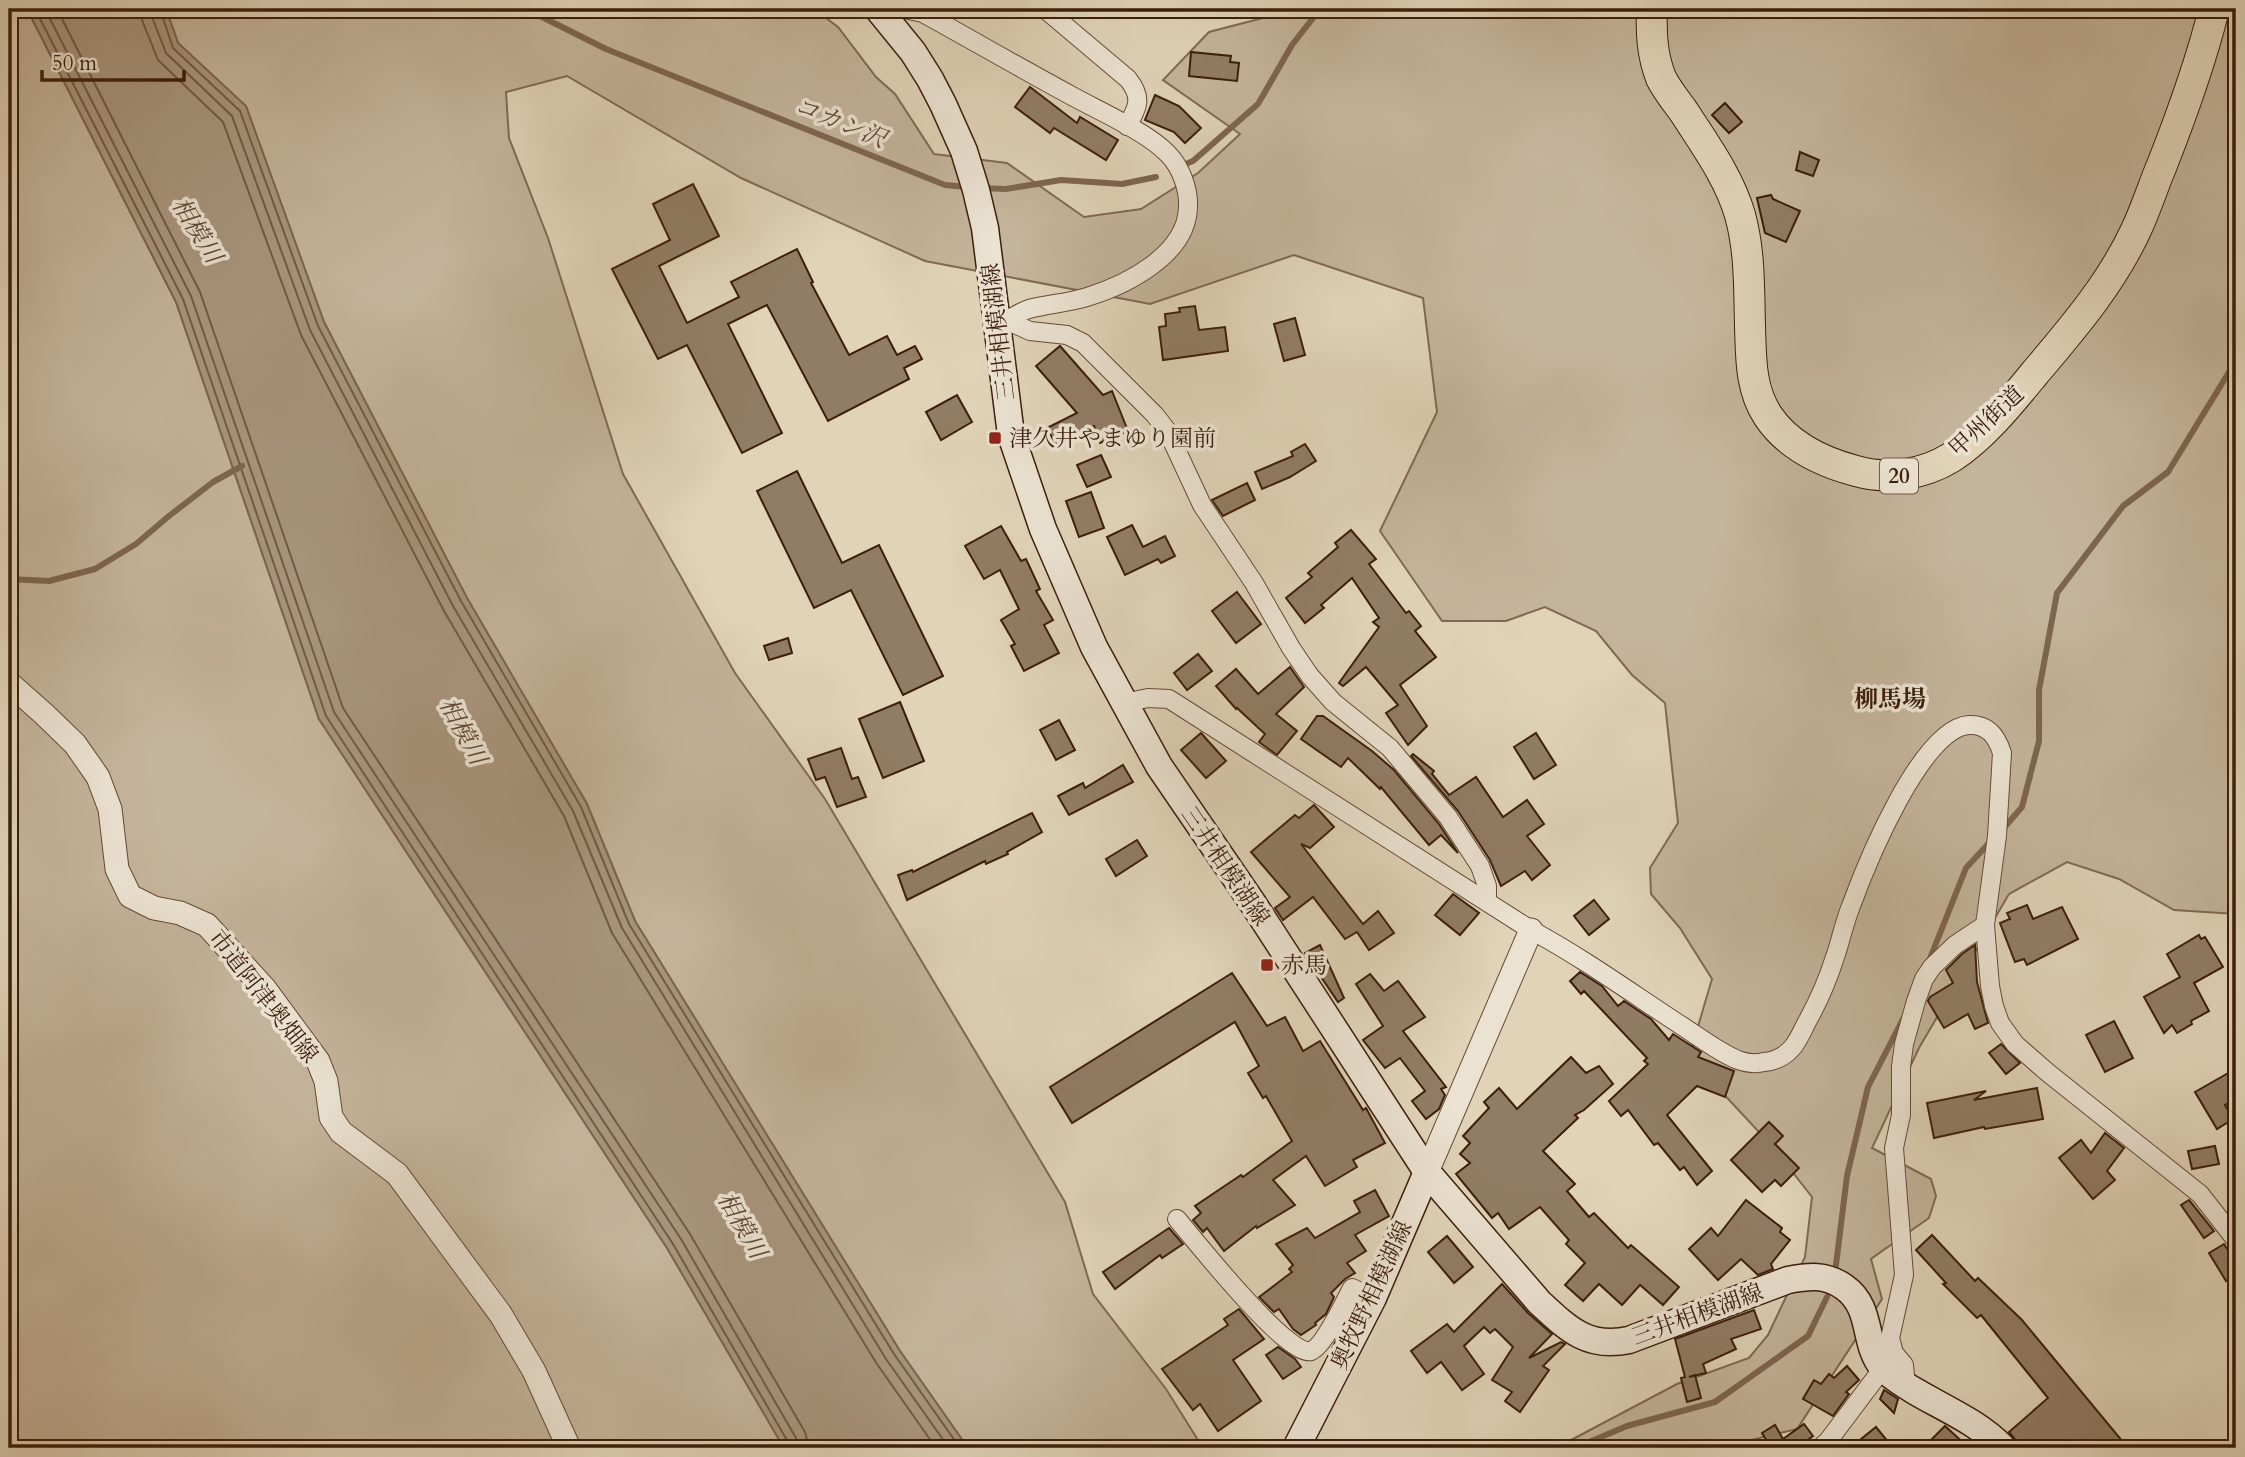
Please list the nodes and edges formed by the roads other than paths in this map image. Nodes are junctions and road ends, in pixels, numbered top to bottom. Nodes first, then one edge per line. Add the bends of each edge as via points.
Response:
1 (878, 9) edge
2 (1045, 9) edge
3 (1652, 9) edge
4 (2214, 9) edge
5 (900, 19) edge
6 (1127, 126) junction
7 (1002, 322) junction
8 (9, 683) edge
9 (1124, 702) junction
10 (1487, 901) junction
11 (1985, 925) junction
12 (1531, 930) junction
13 (1427, 1172) junction
14 (1177, 1219) dead end
15 (2236, 1240) edge
16 (1373, 1298) junction
17 (1883, 1368) junction
18 (1906, 1385) junction
19 (569, 1448) edge
20 (1296, 1448) edge
21 (1820, 1448) edge
22 (2003, 1448) edge

1 - 5 main road, 三井相模湖線
2 - 6 street via 1135,88 1138,98
3 - 4 highway, 甲州街道 / 20 via 1653,51 1662,80 1717,162 1739,211 1747,241 1751,364 1758,396 1769,417 1804,451 1847,469 1894,477 1935,466 1983,429 2099,292 2136,231 2206,43
5 - 6 street via 923,13
5 - 7 main road, 三井相模湖線 via 964,151 985,228
6 - 7 street via 1167,153 1186,187 1188,212 1179,241 1120,284 1085,298 1026,310
7 - 9 main road, 三井相模湖線 via 1009,422 1023,472 1094,647
7 - 10 street via 1083,342 1155,415 1168,432 1202,505 1310,676 1333,702 1390,748 1448,817 1480,866
8 - 19 street, 市道阿津奥畑線 via 75,744 98,777 110,809 117,869 130,896 208,925 265,989 318,1061 331,1117 341,1132 397,1174 501,1315 534,1371
9 - 10 street via 1169,699
9 - 13 main road, 三井相模湖線 via 1158,766
10 - 12 street
11 - 12 street via 2002,753 1992,733 1973,724 1944,737 1903,792 1858,887 1818,1001 1792,1049 1777,1059 1761,1063 1738,1060
11 - 15 street via 1994,1006 2015,1044 2200,1194
11 - 18 street via 1931,967 1904,1044 1894,1149 1904,1275 1890,1338 1903,1365
12 - 13 street
13 - 16 main road, 奥牧野相模湖線
13 - 17 main road, 三井相模湖線 via 1539,1302 1591,1340 1629,1340 1788,1280 1817,1276 1832,1280 1857,1298
14 - 16 street via 1279,1334 1304,1351 1318,1346 1352,1288
16 - 20 main road, 奥牧野相模湖線
17 - 18 main road
17 - 21 street
18 - 22 main road via 1968,1421

